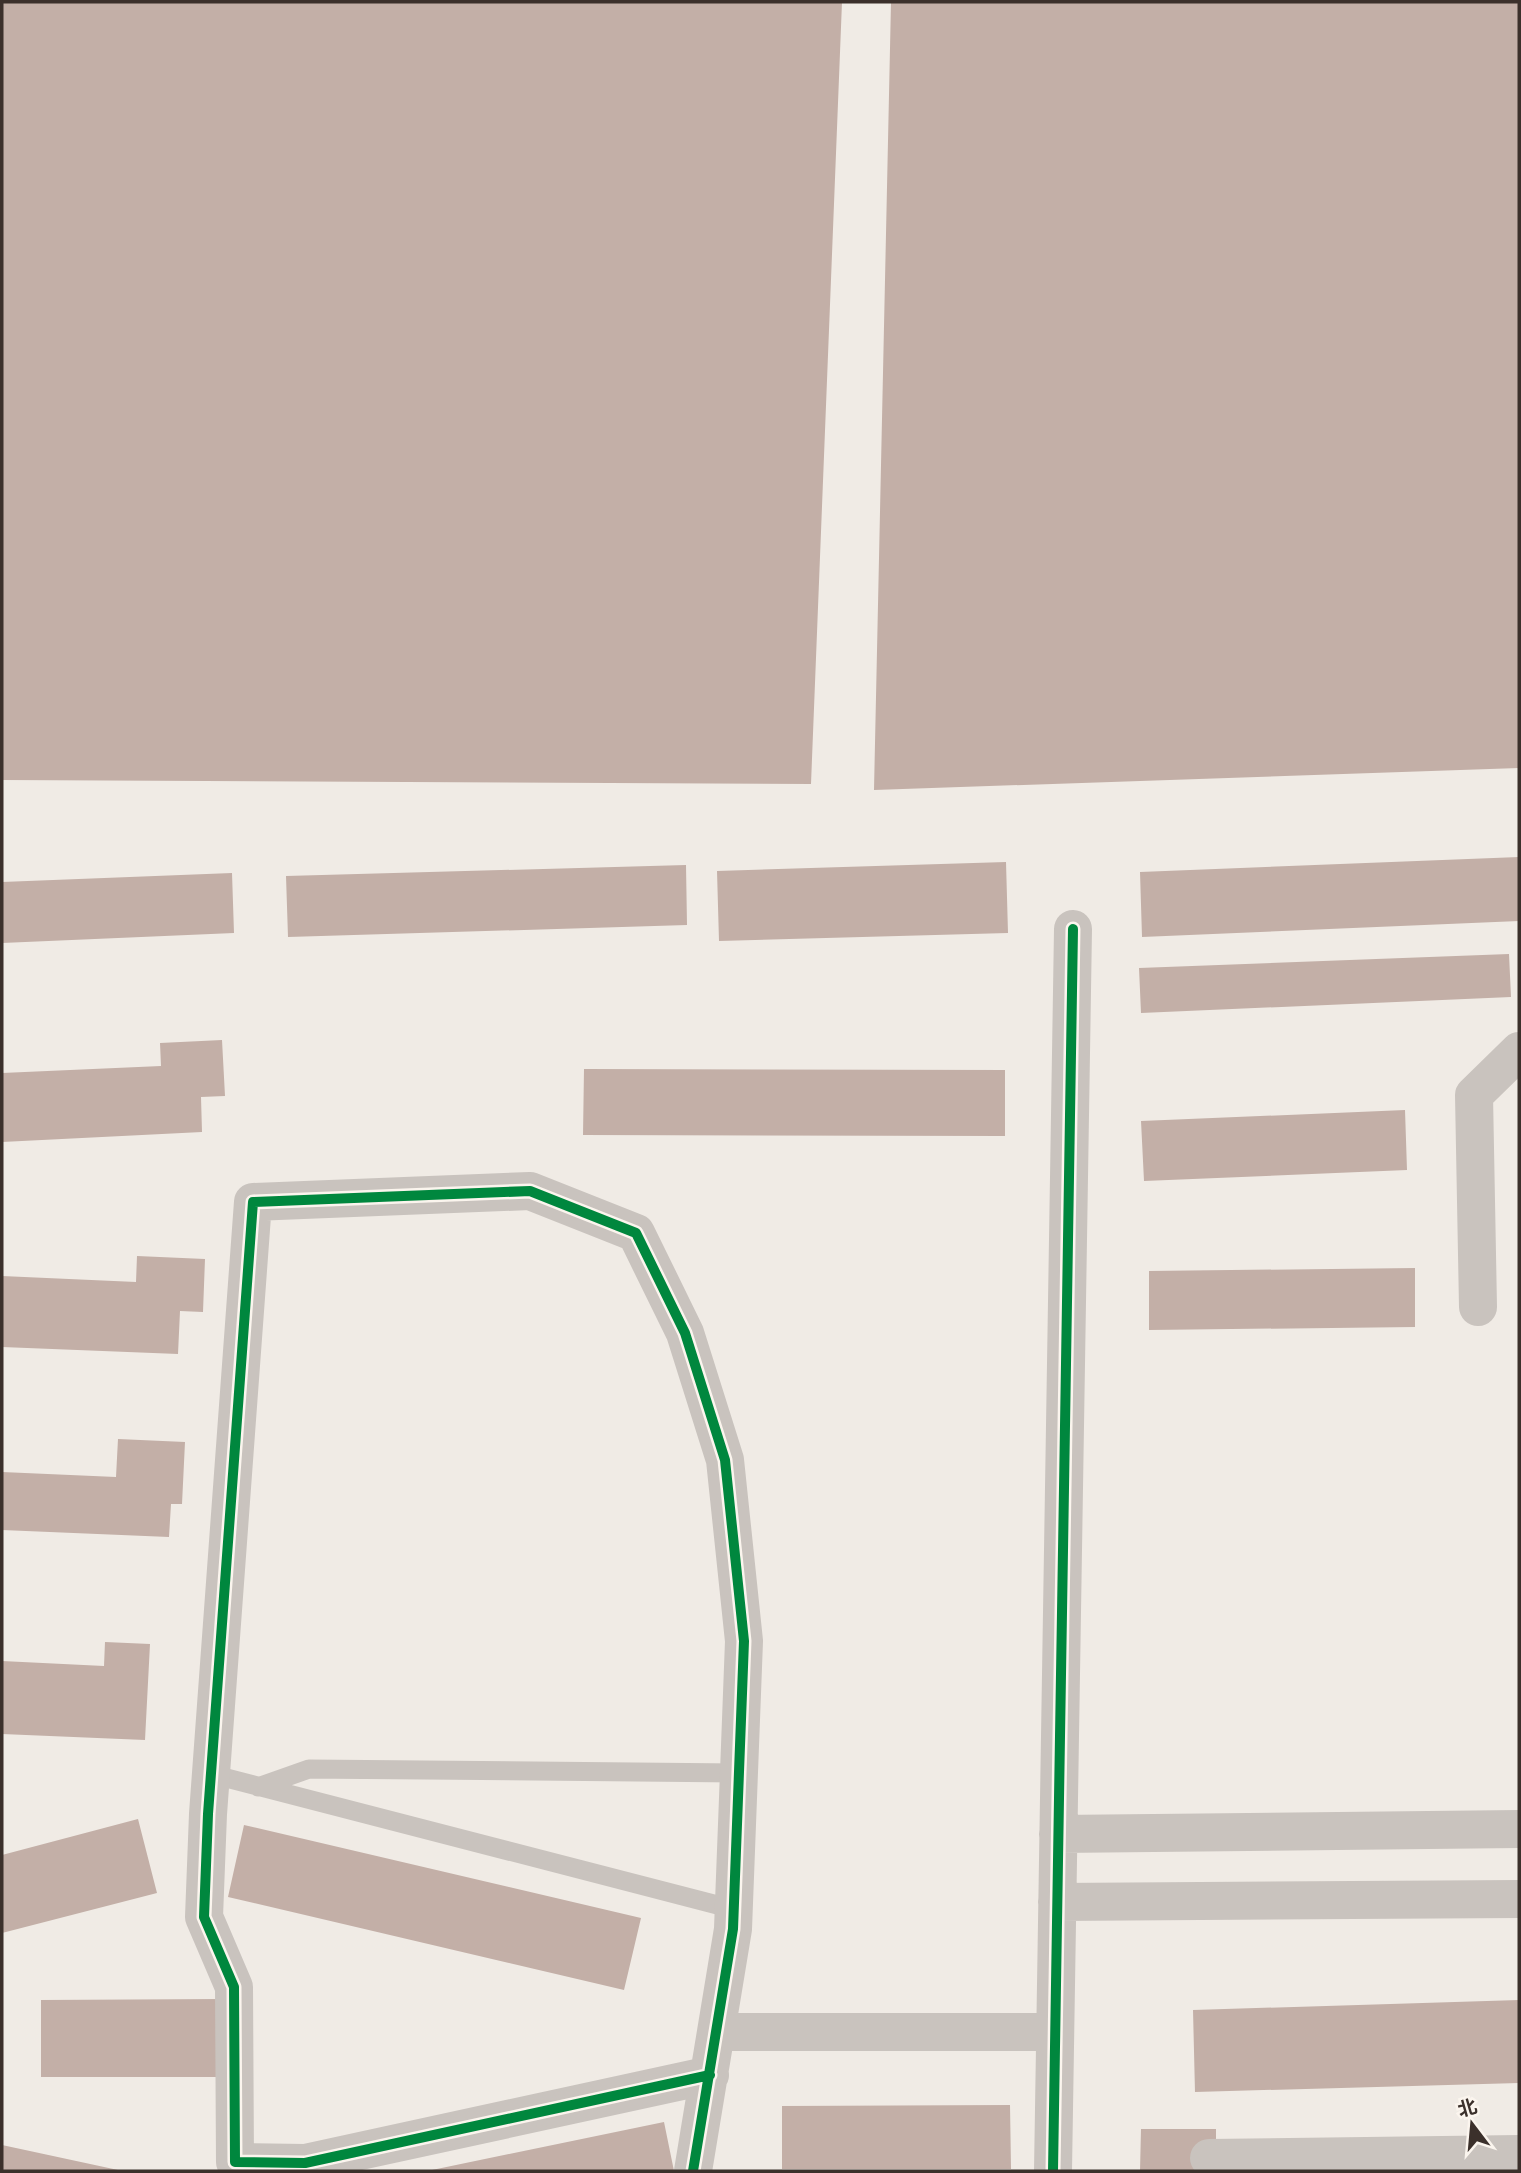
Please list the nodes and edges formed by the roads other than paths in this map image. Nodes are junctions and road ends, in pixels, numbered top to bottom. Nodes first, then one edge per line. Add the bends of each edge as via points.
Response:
1 (1073, 929) dead end
2 (1519, 1051) edge
3 (1478, 1307) dead end
4 (738, 1773) junction
5 (211, 1774) junction
6 (258, 1787) junction
7 (1519, 1829) edge
8 (1058, 1834) junction
9 (1519, 1899) edge
10 (1057, 1902) junction
11 (733, 1909) junction
12 (717, 2032) junction
13 (1055, 2032) junction
14 (710, 2075) junction
15 (1519, 2154) edge
16 (1209, 2158) dead end
17 (693, 2171) edge
18 (1053, 2171) edge

1 - 8 street
2 - 3 street via 1474,1095
4 - 5 street via 744,1641 725,1460 685,1333 636,1233 530,1191 253,1202
4 - 6 lane via 309,1769
4 - 11 street
5 - 6 lane
5 - 14 street via 204,1917 234,1987 235,2162 305,2163
6 - 11 lane
7 - 8 street
8 - 10 street
9 - 10 street
10 - 13 street
11 - 12 street
12 - 13 street
12 - 14 street
13 - 18 street
14 - 17 street
15 - 16 street

